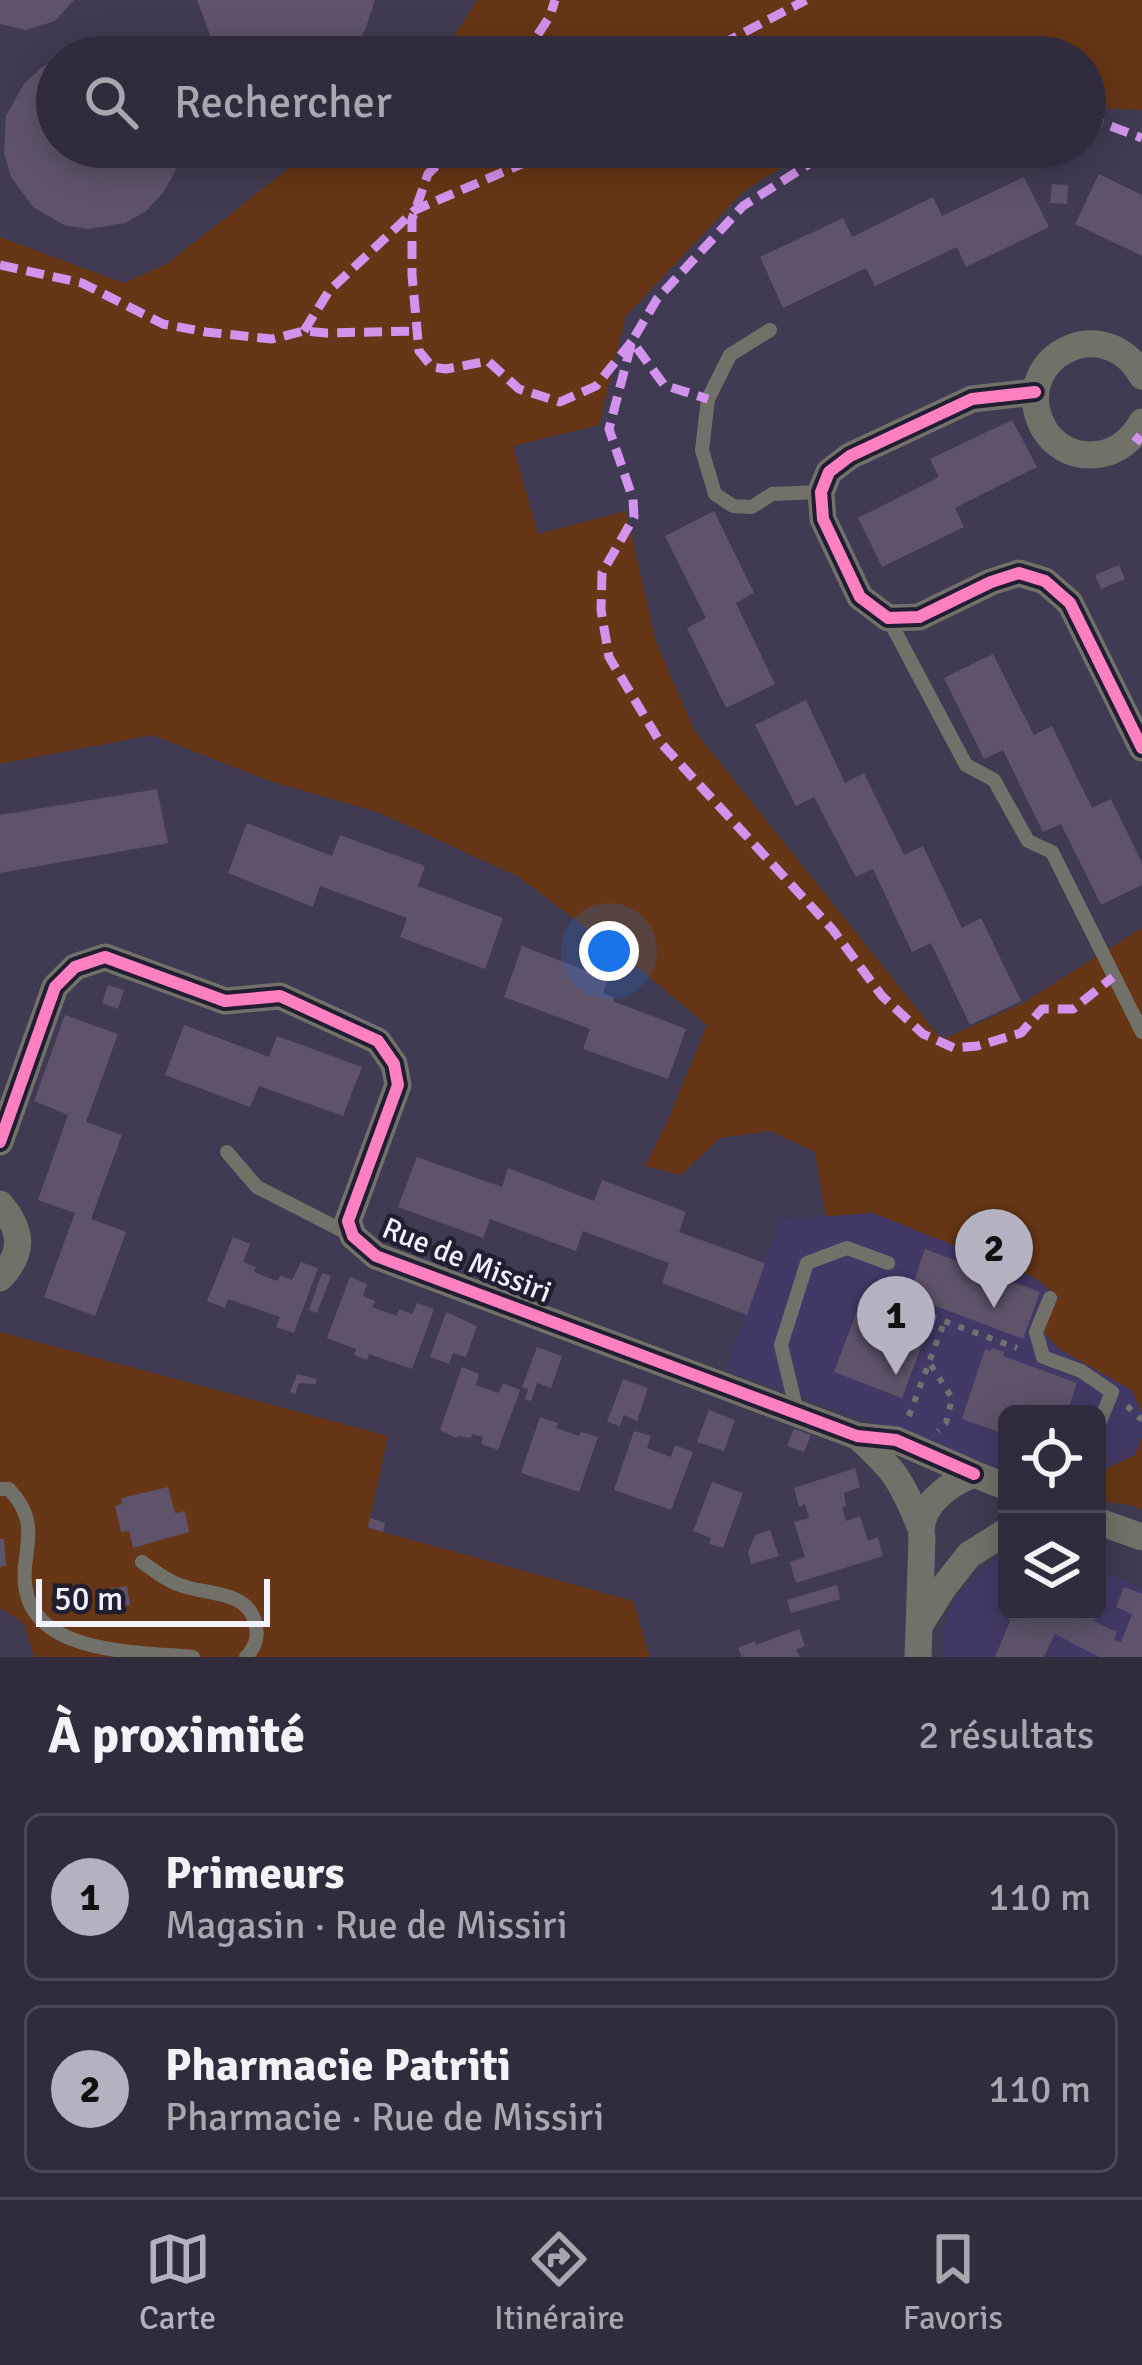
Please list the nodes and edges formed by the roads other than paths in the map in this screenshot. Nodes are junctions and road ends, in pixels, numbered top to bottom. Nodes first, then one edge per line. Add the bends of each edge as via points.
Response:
1 (770, 330) dead end
2 (1142, 376) edge
3 (1035, 392) junction
4 (1142, 422) edge
5 (821, 492) junction
6 (888, 618) junction
7 (1142, 748) edge
8 (1142, 1032) edge
9 (0, 1142) edge
10 (226, 1153) dead end
11 (0, 1204) edge
12 (353, 1236) junction
13 (888, 1263) road end
14 (0, 1278) edge
15 (1050, 1298) dead end
16 (1106, 1407) edge
17 (797, 1412) junction
18 (857, 1436) junction
19 (995, 1485) edge
20 (0, 1489) edge
21 (1106, 1524) edge
22 (921, 1532) junction
23 (998, 1537) edge
24 (1142, 1537) edge
25 (970, 1556) junction
26 (142, 1562) dead end
27 (919, 1627) junction
28 (193, 1657) edge
29 (246, 1657) edge
30 (918, 1657) edge

1 - 5 lane via 730,355 708,399 702,450 715,494 752,507 772,494
2 - 3 street via 1119,350 1081,344 1048,363
3 - 4 street via 1046,433 1080,455 1117,450
3 - 5 street via 972,399 850,456
5 - 6 street via 823,519 860,597
6 - 7 street via 919,617 1019,573 1045,581 1070,603
6 - 8 lane via 966,765 994,780 1028,842 1052,852
9 - 12 street, Rue de Missiri via 55,987 75,967 105,957 225,1001 280,996 379,1041 394,1064 398,1084 348,1220
10 - 12 lane via 257,1187
11 - 14 street via 18,1238 16,1259
12 - 17 street, Rue de Missiri via 376,1256
13 - 17 lane via 847,1248 807,1263 781,1345
15 - 16 lane via 1036,1332 1042,1357 1112,1393
17 - 18 street, Rue de Missiri
18 - 19 street, Rue de Missiri via 896,1440
18 - 22 street, Rue de Missiri via 889,1465
19 - 22 street via 953,1482 934,1500
20 - 28 lane via 22,1503 30,1525 24,1584 33,1611 56,1632 97,1648
21 - 24 street
22 - 25 street via 934,1549
22 - 27 street
23 - 25 street
25 - 27 street
26 - 29 lane via 177,1585 233,1597 253,1611 258,1633
27 - 30 street

